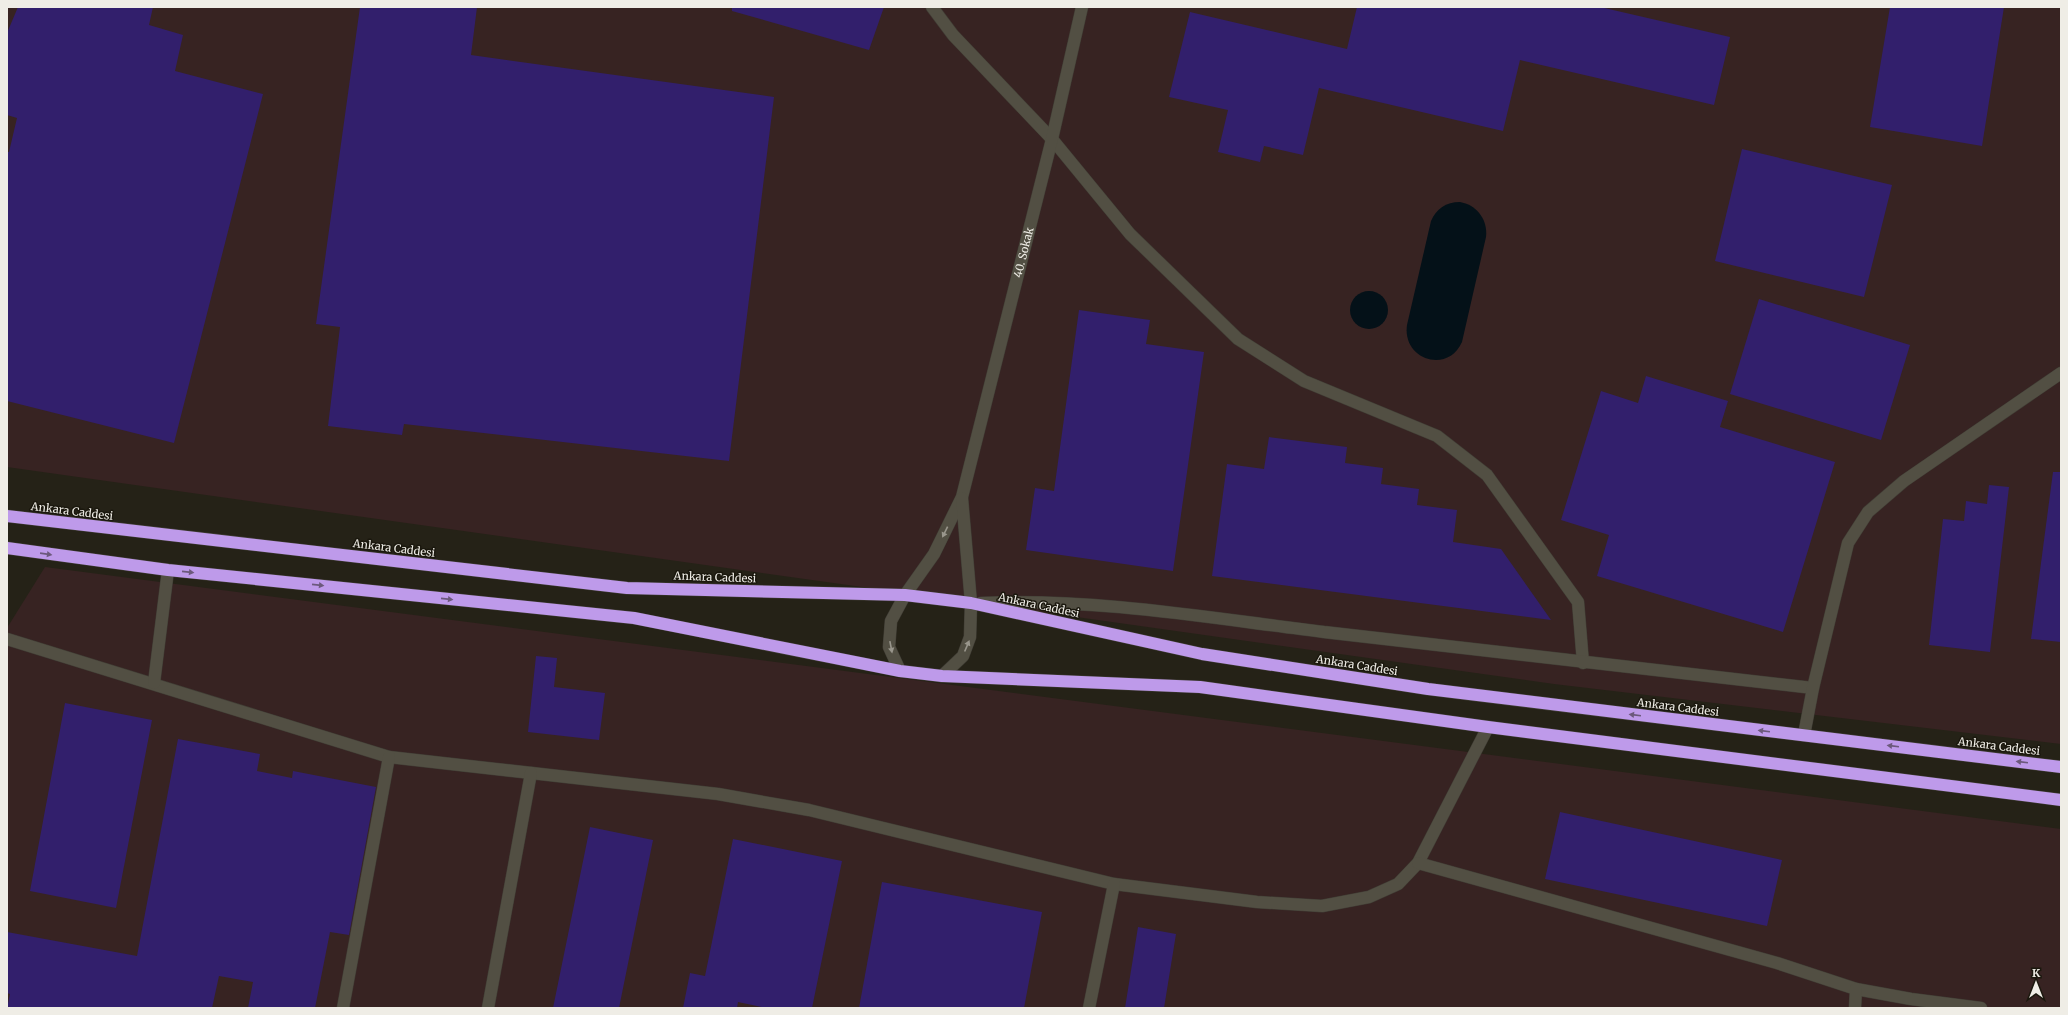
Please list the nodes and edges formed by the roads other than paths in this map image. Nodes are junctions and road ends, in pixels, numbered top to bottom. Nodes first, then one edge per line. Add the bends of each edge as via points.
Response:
1 (932, 7) edge
2 (1082, 7) edge
3 (1052, 139) junction
4 (2061, 373) edge
5 (962, 497) junction
6 (7, 516) edge
7 (7, 548) edge
8 (168, 570) junction
9 (905, 595) junction
10 (971, 603) junction
11 (7, 639) edge
12 (1583, 663) junction
13 (900, 671) junction
14 (942, 676) junction
15 (154, 683) junction
16 (1813, 688) junction
17 (1488, 727) junction
18 (1804, 736) junction
19 (390, 757) junction
20 (2061, 767) edge
21 (531, 773) junction
22 (2061, 800) edge
23 (1418, 863) junction
24 (1114, 884) junction
25 (1856, 989) junction
26 (343, 1008) edge
27 (488, 1008) edge
28 (1089, 1008) edge
29 (1855, 1008) edge
30 (1981, 1008) edge

1 - 3 street via 953,35
2 - 3 street, 40. Sokak
3 - 5 street, 40. Sokak
3 - 12 street via 1130,234 1238,340 1304,381 1437,436 1487,475 1578,602
4 - 16 street via 1904,481 1868,512 1848,543
5 -> 9 street via 934,554
5 - 10 street
6 - 9 highway, Ankara Caddesi via 628,588
7 -> 8 highway
8 -> 13 highway via 634,618
8 - 15 street
9 - 10 highway, Ankara Caddesi
9 -> 13 street via 891,621 889,647
10 - 12 street via 1027,601 1119,607
14 -> 10 street via 963,656 970,637
18 -> 10 highway, Ankara Caddesi via 1428,689 1210,655
11 - 15 street
12 - 16 street
13 - 14 highway
14 - 17 highway via 1200,688
15 - 19 street
16 - 18 street
17 - 22 highway
17 - 23 street
20 -> 18 highway, Ankara Caddesi
19 - 21 street
19 - 26 street
21 - 24 street via 718,794 810,810
21 - 27 street
23 - 24 street via 1398,884 1369,897 1322,906 1257,902
23 - 25 street via 1769,961
24 - 28 street
25 - 29 street
25 - 30 street

